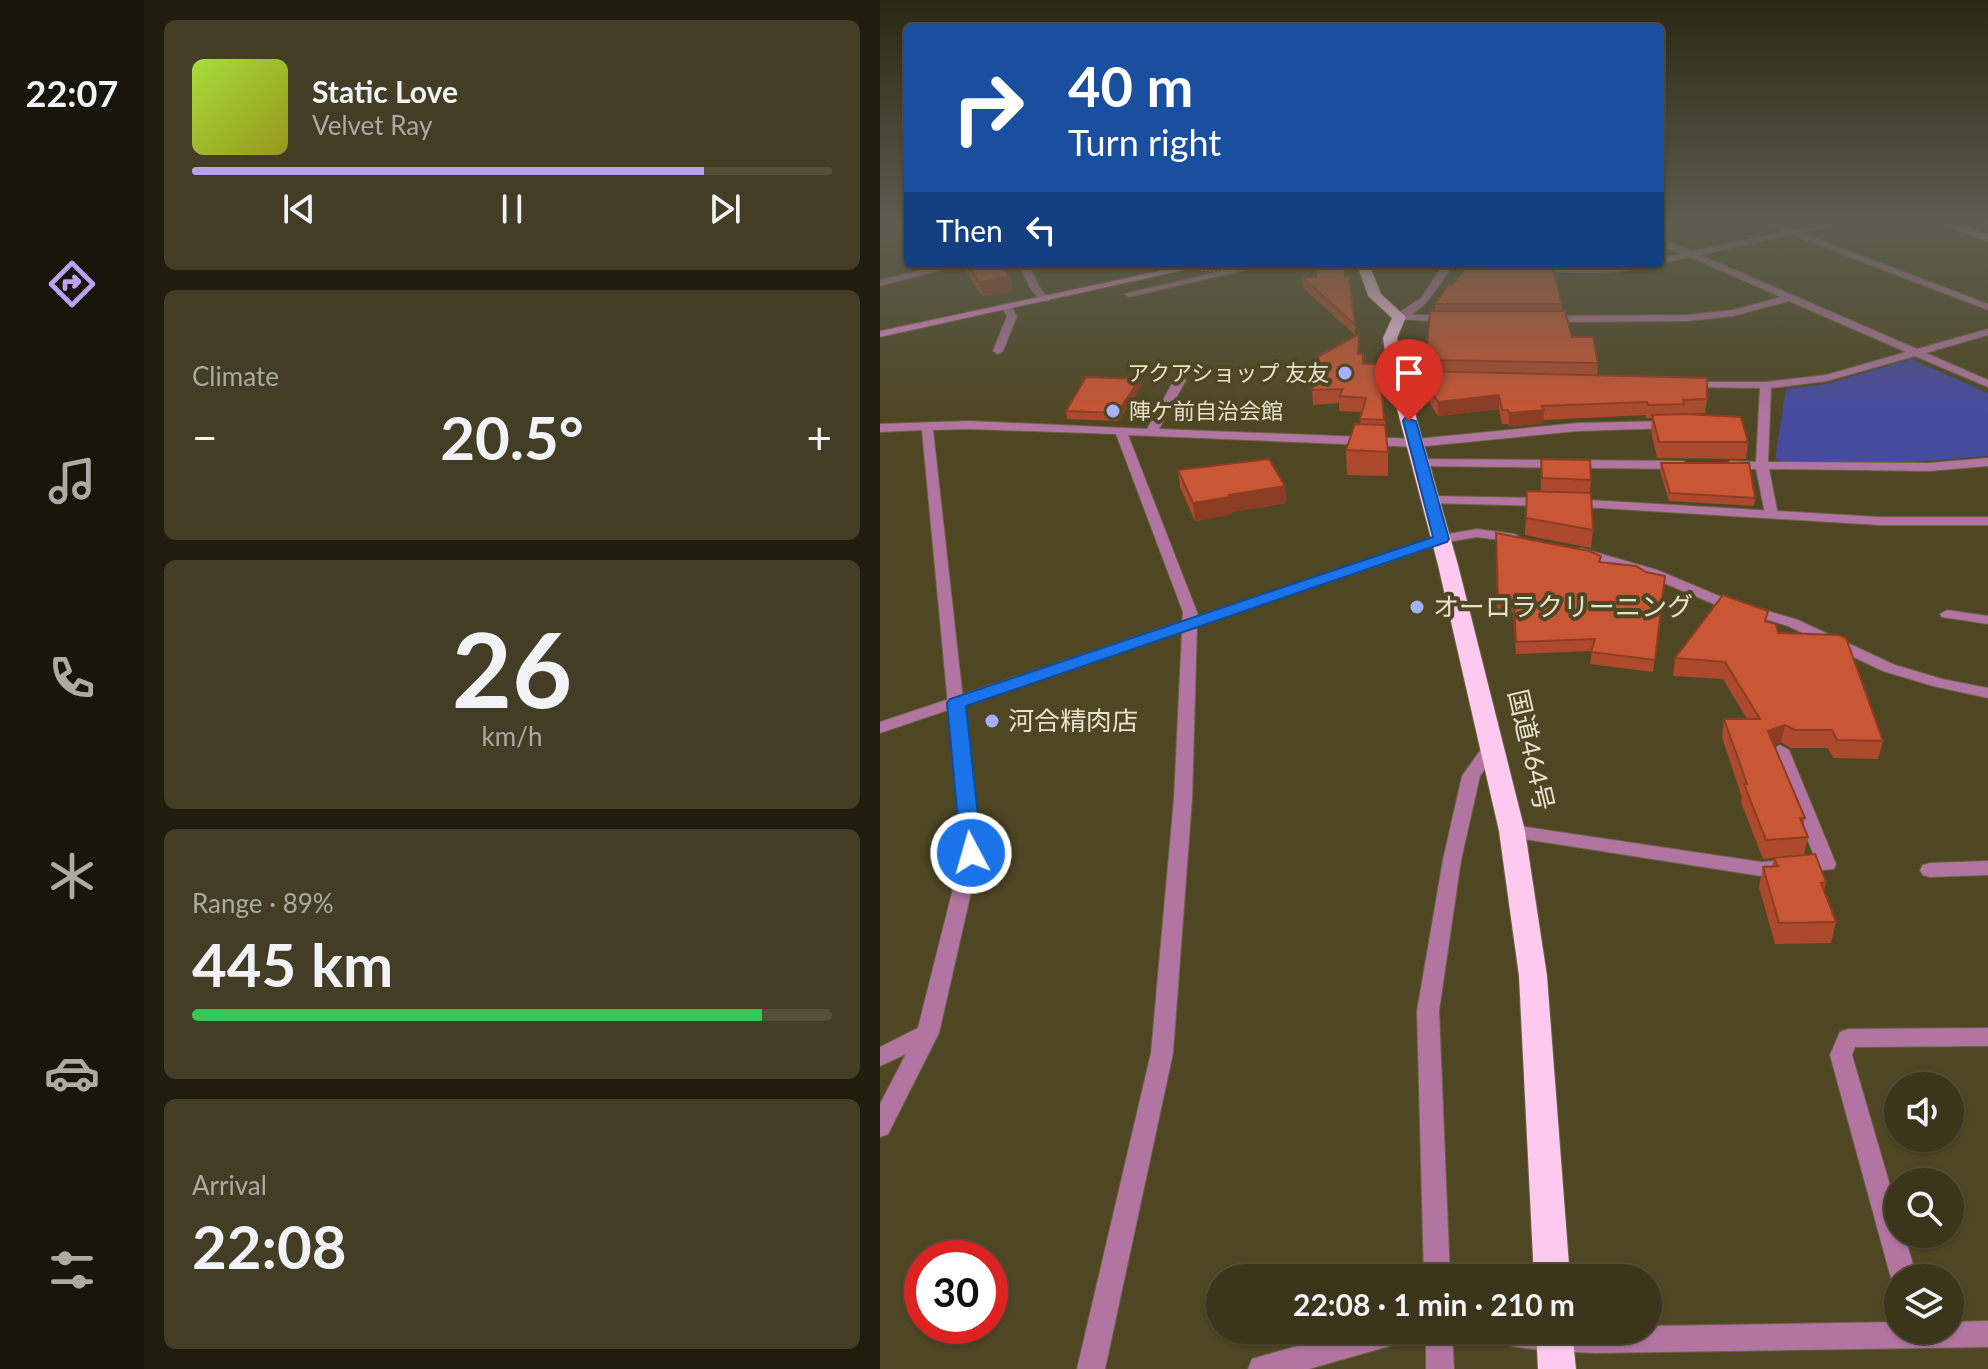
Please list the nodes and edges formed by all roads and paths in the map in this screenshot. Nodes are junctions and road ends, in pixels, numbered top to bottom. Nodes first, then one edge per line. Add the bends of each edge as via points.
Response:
1 (1036, 289) edge
2 (1092, 289) edge
3 (1152, 289) edge
4 (1372, 289) edge
5 (1432, 289) edge
6 (1768, 289) edge
7 (1940, 289) edge
8 (1129, 294) dead end
9 (1789, 298) junction
10 (1045, 299) junction
11 (1007, 307) junction
12 (1988, 307) edge
13 (1399, 317) junction
14 (1462, 319) edge
15 (1526, 319) edge
16 (1988, 332) edge
17 (880, 334) edge
18 (998, 351) dead end
19 (1915, 353) junction
20 (1397, 378) junction
21 (1448, 379) edge
22 (1180, 380) dead end
23 (1671, 383) edge
24 (1988, 384) edge
25 (1766, 385) junction
26 (927, 425) junction
27 (1685, 425) edge
28 (880, 428) edge
29 (1120, 430) junction
30 (1151, 432) junction
31 (1418, 453) junction
32 (1988, 462) edge
33 (1701, 465) edge
34 (1716, 465) edge
35 (1762, 466) junction
36 (1431, 500) junction
37 (1771, 515) junction
38 (1988, 521) edge
39 (1442, 539) junction
40 (1531, 541) edge
41 (1561, 548) edge
42 (1947, 614) dead end
43 (1988, 620) edge
44 (1190, 624) junction
45 (1988, 693) edge
46 (957, 703) junction
47 (880, 728) edge
48 (1493, 745) junction
49 (1780, 750) edge
50 (1512, 831) junction
51 (1988, 868) edge
52 (1930, 870) dead end
53 (928, 1033) junction
54 (1988, 1037) edge
55 (880, 1057) edge
56 (880, 1127) edge
57 (1437, 1264) edge
58 (1551, 1264) edge
59 (1900, 1264) edge
60 (1884, 1333) edge
61 (1964, 1333) edge
62 (1988, 1334) edge
63 (1350, 1344) edge
64 (1439, 1344) edge
65 (1555, 1346) edge
66 (1091, 1369) edge
67 (1262, 1369) edge
68 (1440, 1369) edge

1 - 10 street
2 - 10 main road
3 - 8 street
4 - 13 highway
5 - 13 street
6 - 9 street
7 - 12 street
9 - 15 street via 1687,318
9 - 19 street
10 - 11 main road
11 - 17 main road
11 - 18 street via 1012,316
13 - 14 street
13 - 20 highway, 国道464号 via 1390,338
16 - 19 street
19 - 24 street
19 - 25 street via 1827,378
20 - 21 street
20 - 31 highway, 国道464号
22 - 30 street
23 - 25 street
25 - 35 street
26 - 28 street
26 - 29 street
26 - 46 street
27 - 31 street via 1578,427
29 - 30 street
29 - 44 street via 1190,612
30 - 31 street
31 - 33 street
31 - 36 highway, 国道464号
32 - 35 street
34 - 35 street
35 - 37 street
36 - 37 street
36 - 39 highway, 国道464号
37 - 38 street
39 - 40 street via 1477,533
39 - 44 street
39 - 48 highway, 国道464号
41 - 45 street via 1652,573 1793,623 1889,668
42 - 43 street
44 - 46 street
44 - 66 street via 1183,799 1162,1053
46 - 47 street
46 - 53 street via 971,853
48 - 50 highway, 国道464号
48 - 57 street via 1471,776 1428,1011
49 - 50 street via 1827,864 1761,869
50 - 58 highway, 国道464号 via 1533,976
51 - 52 street
53 - 55 street
53 - 56 street
54 - 59 street via 1848,1038 1841,1055
60 - 65 street via 1595,1340
61 - 62 street
63 - 67 street
64 - 68 street

